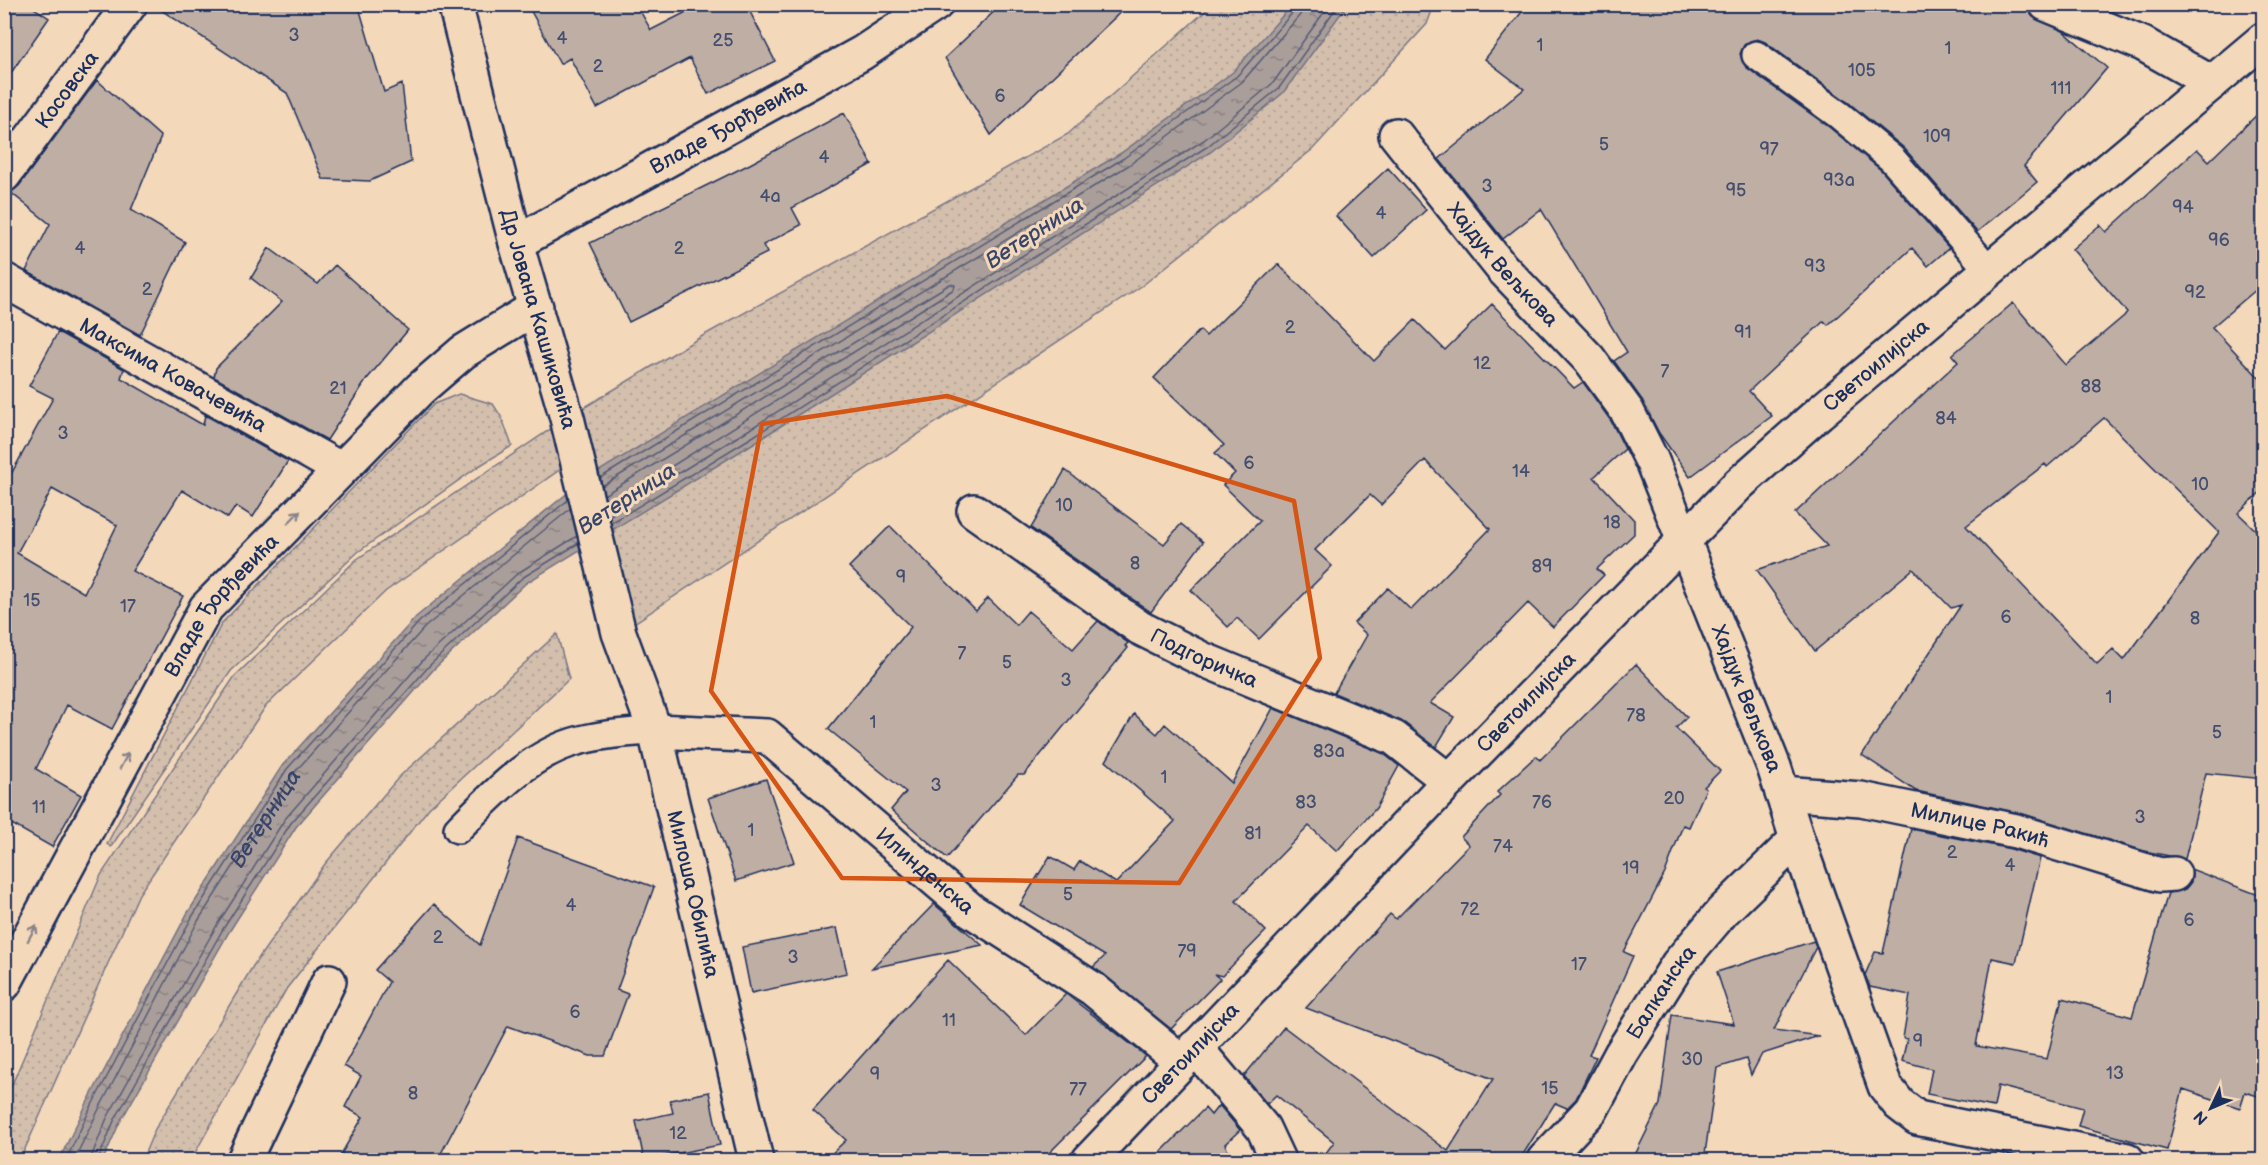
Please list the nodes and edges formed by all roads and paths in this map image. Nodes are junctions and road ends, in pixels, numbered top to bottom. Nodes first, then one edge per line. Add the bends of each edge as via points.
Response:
1 (130, 4) edge
2 (455, 4) edge
3 (936, 4) edge
4 (2046, 4) edge
5 (2264, 39) edge
6 (1756, 55) dead end
7 (2212, 83) junction
8 (1396, 135) dead end
9 (4, 175) edge
10 (516, 243) junction
11 (1989, 270) junction
12 (4, 280) edge
13 (536, 307) junction
14 (340, 470) junction
15 (974, 511) dead end
16 (1684, 540) junction
17 (619, 633) joint
18 (655, 730) junction
19 (1449, 781) junction
20 (1782, 793) junction
21 (458, 829) dead end
22 (1797, 838) junction
23 (2174, 874) dead end
24 (329, 981) dead end
25 (4, 984) edge
26 (1188, 1054) junction
27 (244, 1161) edge
28 (756, 1161) edge
29 (1089, 1161) edge
30 (1278, 1161) edge
31 (1544, 1161) edge
32 (2127, 1161) edge

1 - 9 street, Косовска
2 - 10 street, Др Јована Кашиковића
3 - 10 street, Владе Ђорђевића via 862,53
4 - 7 street via 2143,44
5 - 7 street, Светоилијска
6 - 11 lane via 1892,159
7 - 11 street, Светоилијска
8 - 16 street, Хајдук Вељкова via 1501,267 1589,359 1627,411
10 - 13 street, Др Јована Кашиковића
11 - 16 street, Светоилијска via 1739,484
12 - 14 street, Максима Ковачевића
13 - 14 street, Владе Ђорђевића via 463,352 420,389
13 - 17 street, Др Јована Кашиковића
25 -> 14 street, Владе Ђорђевића via 206,608
15 - 19 street, Подгоричка via 1140,628 1202,659 1394,738
16 - 19 street, Светоилијска
16 - 20 street, Хајдук Вељкова
17 - 18 street, Милоша Обилића
18 - 21 lane via 579,740 532,762
18 - 26 street, Илинденска via 767,736 972,910
18 - 28 street, Милоша Обилића
19 - 26 street, Светоилијска
20 - 22 street, Хајдук Вељкова
20 - 23 street, Милице Ракић via 1861,799 2016,831 2160,875
22 - 31 street, Балканска via 1723,910 1678,964 1591,1110
22 - 32 street, Хајдук Вељкова via 1885,1086 1899,1104 1917,1118
24 - 27 street
26 - 29 street, Светоилијска
26 - 30 street, Илинденска via 1263,1128

